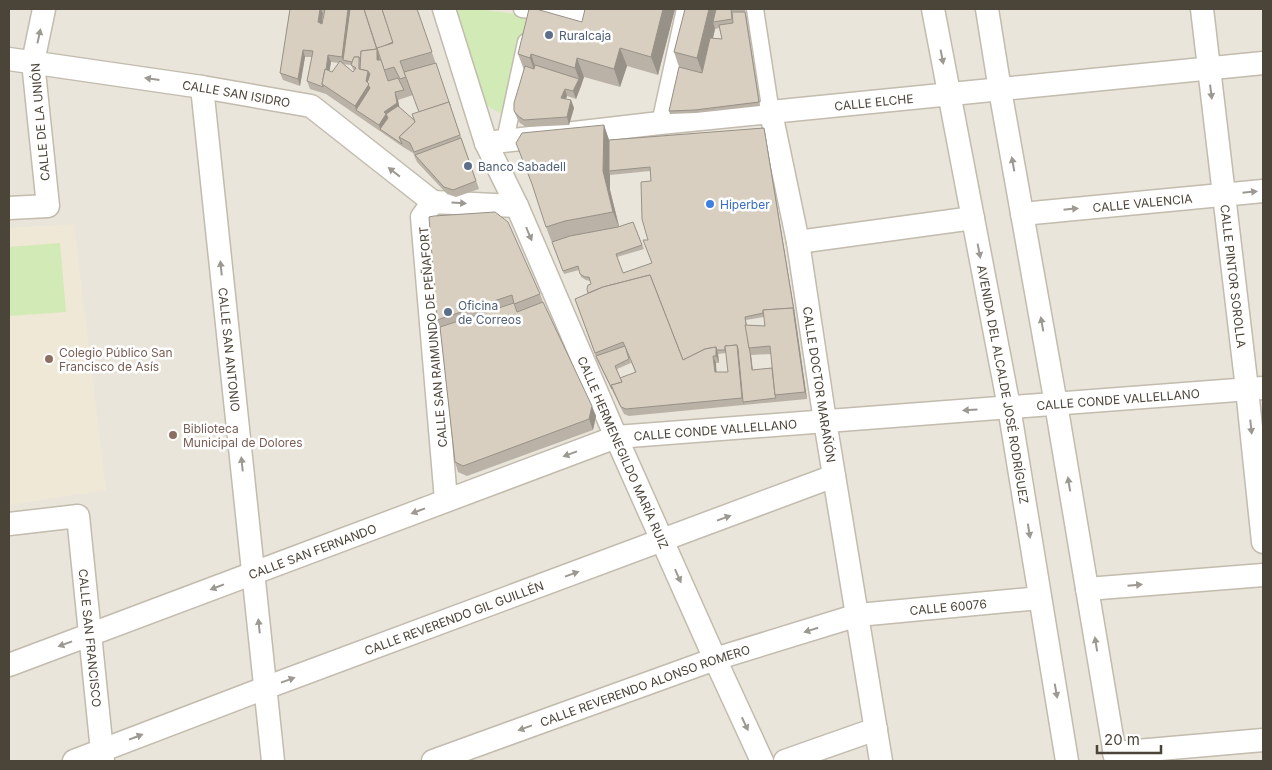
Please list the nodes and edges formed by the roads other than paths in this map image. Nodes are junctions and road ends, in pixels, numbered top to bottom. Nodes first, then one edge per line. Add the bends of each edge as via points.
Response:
1 (44, 9) edge
2 (444, 9) edge
3 (585, 9) edge
4 (685, 9) edge
5 (754, 9) edge
6 (933, 9) edge
7 (988, 9) edge
8 (1202, 9) edge
9 (527, 10) edge
10 (9, 59) edge
11 (33, 62) junction
12 (1263, 63) edge
13 (1208, 68) junction
14 (202, 87) junction
15 (1000, 90) junction
16 (949, 95) junction
17 (771, 113) junction
18 (660, 123) junction
19 (496, 141) junction
20 (1263, 191) edge
21 (1224, 194) junction
22 (433, 202) junction
23 (517, 206) junction
24 (9, 208) edge
25 (1022, 214) junction
26 (973, 218) junction
27 (798, 242) junction
28 (1255, 388) edge
29 (1056, 404) junction
30 (1009, 407) junction
31 (825, 421) junction
32 (616, 437) junction
33 (834, 476) junction
34 (446, 500) junction
35 (9, 524) edge
36 (663, 541) junction
37 (1263, 542) edge
38 (253, 573) junction
39 (1263, 575) edge
40 (1087, 589) junction
41 (1040, 598) junction
42 (858, 615) junction
43 (90, 635) junction
44 (715, 659) junction
45 (9, 665) edge
46 (265, 688) junction
47 (876, 729) junction
48 (1263, 740) edge
49 (102, 756) edge
50 (1115, 757) edge
51 (74, 761) edge
52 (273, 761) edge
53 (433, 761) edge
54 (762, 761) edge
55 (785, 761) edge
56 (881, 761) edge
57 (1067, 761) edge

11 -> 1 street, CALLE DE LA UNIÓN
2 - 19 street, CALLE HERMENEGILDO MARÍA RUIZ
3 - 9 street via 583,16
4 - 18 street
5 - 17 street, CALLE DOCTOR MARAÑÓN
6 -> 16 street, AVENIDA DEL ALCALDE JOSÉ RODRÍGUEZ
7 - 15 street
8 - 13 street, CALLE PINTOR SOROLLA
9 - 19 street
10 - 11 street, CALLE SAN ISIDRO
14 -> 11 street, CALLE SAN ISIDRO
11 - 24 street, CALLE DE LA UNIÓN via 48,206
12 - 13 street, CALLE ELCHE
13 - 15 street, CALLE ELCHE
13 -> 21 street, CALLE PINTOR SOROLLA
22 -> 14 street, CALLE SAN ISIDRO via 311,106
38 -> 14 street, CALLE SAN ANTONIO
15 - 16 street, CALLE ELCHE
25 -> 15 street
16 - 17 street, CALLE ELCHE
16 - 26 street, AVENIDA DEL ALCALDE JOSÉ RODRÍGUEZ
17 - 18 street, CALLE ELCHE
17 - 27 street, CALLE DOCTOR MARAÑÓN
18 - 19 street, CALLE ELCHE
19 - 23 street, CALLE HERMENEGILDO MARÍA RUIZ
21 -> 20 street, CALLE VALENCIA
25 -> 21 street, CALLE VALENCIA
21 - 28 street, CALLE PINTOR SOROLLA
22 -> 23 street
22 - 34 street, CALLE SAN RAIMUNDO DE PEÑAFORT via 422,217
23 -> 32 street, CALLE HERMENEGILDO MARÍA RUIZ
29 -> 25 street
26 - 27 street
26 -> 30 street, AVENIDA DEL ALCALDE JOSÉ RODRÍGUEZ
27 - 31 street, CALLE DOCTOR MARAÑÓN
28 - 29 street, CALLE CONDE VALLELLANO
28 -> 37 street, CALLE PINTOR SOROLLA
29 - 30 street, CALLE CONDE VALLELLANO
40 -> 29 street
30 -> 31 street, CALLE CONDE VALLELLANO
30 -> 41 street, AVENIDA DEL ALCALDE JOSÉ RODRÍGUEZ
31 - 32 street, CALLE CONDE VALLELLANO
31 - 33 street, CALLE DOCTOR MARAÑÓN
32 -> 34 street, CALLE SAN FERNANDO
32 - 36 street, CALLE HERMENEGILDO MARÍA RUIZ
36 -> 33 street, CALLE REVERENDO GIL GUILLÉN
33 - 42 street, CALLE DOCTOR MARAÑÓN
34 -> 38 street, CALLE SAN FERNANDO
35 - 43 street, CALLE SAN FRANCISCO via 78,516
36 -> 44 street, CALLE HERMENEGILDO MARÍA RUIZ
46 -> 36 street, CALLE REVERENDO GIL GUILLÉN
38 -> 43 street, CALLE SAN FERNANDO
46 -> 38 street, CALLE SAN ANTONIO
40 -> 39 street
50 -> 40 street
41 - 42 street, CALLE 60076
41 -> 57 street, AVENIDA DEL ALCALDE JOSÉ RODRÍGUEZ
42 -> 44 street, CALLE REVERENDO ALONSO ROMERO
42 - 47 street, CALLE DOCTOR MARAÑÓN
43 -> 45 street, CALLE SAN FERNANDO
43 - 49 street, CALLE SAN FRANCISCO
44 -> 53 street, CALLE REVERENDO ALONSO ROMERO
44 -> 54 street, CALLE HERMENEGILDO MARÍA RUIZ
49 -> 46 street, CALLE REVERENDO GIL GUILLÉN
46 - 52 street, CALLE SAN ANTONIO
47 - 55 street
47 - 56 street, CALLE DOCTOR MARAÑÓN
48 - 50 street
49 - 51 street, CALLE REVERENDO GIL GUILLÉN

